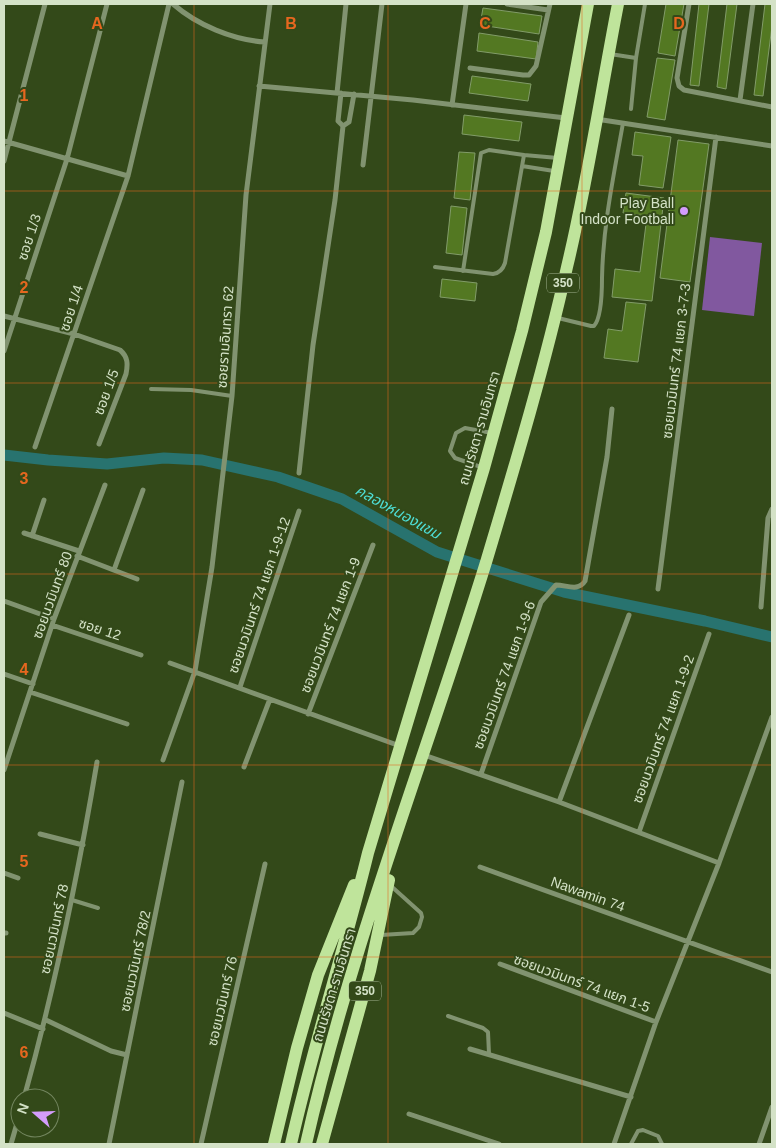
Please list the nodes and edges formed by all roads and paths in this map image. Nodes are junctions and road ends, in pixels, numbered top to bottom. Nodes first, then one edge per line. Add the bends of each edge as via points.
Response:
1 (45, 4) edge
2 (107, 4) edge
3 (169, 4) edge
4 (173, 4) edge
5 (270, 4) edge
6 (346, 4) edge
7 (382, 4) edge
8 (466, 4) edge
9 (507, 4) edge
10 (550, 4) edge
11 (588, 4) edge
12 (618, 4) edge
13 (645, 4) edge
14 (689, 4) edge
15 (752, 4) edge
16 (548, 10) junction
17 (265, 42) junction
18 (608, 54) junction
19 (636, 58) junction
20 (470, 68) dead end
21 (259, 86) junction
22 (336, 93) junction
23 (354, 94) junction
24 (371, 96) junction
25 (740, 100) junction
26 (452, 105) junction
27 (772, 107) edge
28 (631, 109) dead end
29 (566, 118) junction
30 (596, 119) junction
31 (623, 123) junction
32 (343, 126) junction
33 (716, 137) junction
34 (7, 142) edge
35 (772, 146) edge
36 (524, 155) junction
37 (559, 158) junction
38 (67, 159) junction
39 (4, 160) edge
40 (363, 165) dead end
41 (522, 166) junction
42 (556, 172) junction
43 (128, 176) junction
44 (435, 268) dead end
45 (463, 271) junction
46 (4, 316) edge
47 (555, 317) junction
48 (14, 318) junction
49 (74, 334) junction
50 (4, 351) edge
51 (151, 390) dead end
52 (232, 396) junction
53 (612, 408) dead end
54 (494, 434) junction
55 (99, 444) dead end
56 (35, 447) dead end
57 (484, 468) junction
58 (299, 474) dead end
59 (105, 485) dead end
60 (143, 490) dead end
61 (44, 500) dead end
62 (772, 509) edge
63 (299, 511) dead end
64 (24, 534) dead end
65 (32, 536) junction
66 (373, 545) dead end
67 (78, 554) junction
68 (114, 570) junction
69 (137, 579) dead end
70 (658, 589) dead end
71 (4, 601) edge
72 (761, 607) dead end
73 (629, 615) dead end
74 (54, 619) junction
75 (52, 625) junction
76 (709, 634) dead end
77 (141, 655) dead end
78 (170, 663) dead end
79 (195, 671) junction
80 (4, 674) edge
81 (33, 684) junction
82 (240, 687) junction
83 (30, 692) junction
84 (270, 699) junction
85 (308, 714) junction
86 (772, 717) edge
87 (127, 724) dead end
88 (400, 746) junction
89 (4, 748) edge
90 (10, 750) junction
91 (423, 755) junction
92 (163, 760) dead end
93 (97, 762) dead end
94 (244, 767) dead end
95 (4, 770) edge
96 (481, 774) junction
97 (182, 782) dead end
98 (559, 802) junction
99 (639, 832) junction
100 (40, 834) dead end
101 (396, 835) junction
102 (83, 845) junction
103 (368, 853) junction
104 (719, 863) junction
105 (265, 864) dead end
106 (480, 866) dead end
107 (4, 873) edge
108 (18, 878) dead end
109 (388, 884) junction
110 (72, 900) junction
111 (98, 908) dead end
112 (378, 935) junction
113 (688, 943) junction
114 (500, 964) dead end
115 (772, 972) edge
116 (4, 1013) edge
117 (448, 1016) dead end
118 (46, 1020) junction
119 (656, 1022) junction
120 (43, 1029) junction
121 (470, 1049) dead end
122 (489, 1054) junction
123 (128, 1055) junction
124 (27, 1088) edge
125 (631, 1097) junction
126 (772, 1106) edge
127 (409, 1114) dead end
128 (110, 1144) edge
129 (201, 1144) edge
130 (274, 1144) edge
131 (291, 1144) edge
132 (306, 1144) edge
133 (322, 1144) edge
134 (499, 1144) edge
135 (614, 1144) edge
136 (631, 1144) edge
137 (662, 1144) edge
138 (758, 1144) edge

1 - 34 street
2 - 38 street, ซอย 1/3
3 - 43 street, ซอย 1/4
4 - 17 street via 209,27
5 - 17 street, ซอยรามอินทรา 62
6 - 22 street
7 - 24 street
8 - 26 street
9 - 16 street
10 - 16 street
11 - 29 main road, ถนนรัชดา-รามอินทรา / 350
12 - 18 main road, ถนนรัชดา-รามอินทรา / 350
13 - 19 lane
14 - 25 street via 677,78 679,86 684,90
15 - 25 street
16 - 20 street via 536,66 529,74
17 - 21 street, ซอยรามอินทรา 62
18 - 19 lane
18 - 30 main road, ถนนรัชดา-รามอินทรา / 350
19 - 28 lane
21 - 22 street
21 - 52 street, ซอยรามอินทรา 62 via 246,196
22 - 23 street
22 - 32 street via 338,121
23 - 24 street
23 - 32 street via 349,122
24 - 26 street
24 - 40 street
25 - 27 street
26 - 29 street
29 - 37 main road, ถนนรัชดา-รามอินทรา / 350
30 - 31 street
30 - 47 main road, ถนนรัชดา-รามอินทรา / 350
31 - 33 street
31 - 47 lane via 604,238 598,321 591,326
32 - 58 street
33 - 35 street
33 - 70 street, ซอยนวมินทร์ 74 แยก 3-7-3
34 - 38 street
34 - 39 street
36 - 37 lane
36 - 41 lane
36 - 45 lane via 489,150 481,153
37 - 42 main road, ถนนรัชดา-รามอินทรา / 350
38 - 43 street
38 - 48 street, ซอย 1/3
41 - 42 lane
41 - 45 lane via 503,269 493,274
42 - 54 main road, ถนนรัชดา-รามอินทรา / 350 via 535,282
43 - 49 street, ซอย 1/4
44 - 45 lane
46 - 48 street
47 - 91 main road, ถนนรัชดา-รามอินทรา / 350 via 482,576
48 - 49 street
48 - 50 street, ซอย 1/3
49 - 55 street, ซอย 1/5 via 126,354 126,374
49 - 56 street, ซอย 1/4
51 - 52 lane via 191,390
52 - 79 street, ซอยรามอินทรา 62 via 212,567
53 - 96 street, ซอยนวมินทร์ 74 แยก 1-9-6 via 607,457 585,581 578,588 556,585 541,602
54 - 57 main road, ถนนรัชดา-รามอินทรา / 350
54 - 57 lane via 460,429 450,451 455,458
57 - 88 main road, ถนนรัชดา-รามอินทรา / 350
59 - 67 street, ซอยนวมินทร์ 80
60 - 68 street
61 - 65 street
62 - 72 street via 768,518
63 - 82 street, ซอยนวมินทร์ 74 แยก 1-9-12
64 - 65 street
65 - 67 street
66 - 85 street, ซอยนวมินทร์ 74 แยก 1-9
67 - 68 street
67 - 74 street, ซอยนวมินทร์ 80
68 - 69 street
71 - 74 street
73 - 98 street
74 - 75 street, ซอยนวมินทร์ 80
75 - 77 street, ซอย 12
75 - 81 street, ซอยนวมินทร์ 80
76 - 99 street, ซอยนวมินทร์ 74 แยก 1-9-2
78 - 79 street, ซอยนวมินทร์ 74 แยก 1-9
79 - 82 street, ซอยนวมินทร์ 74 แยก 1-9
79 - 92 street, ซอยรามอินทรา 62
80 - 81 street
81 - 83 street, ซอยนวมินทร์ 80
82 - 84 street, ซอยนวมินทร์ 74 แยก 1-9
83 - 87 street
83 - 90 street, ซอยนวมินทร์ 80
84 - 85 street, ซอยนวมินทร์ 74 แยก 1-9
84 - 94 street
85 - 88 street, ซอยนวมินทร์ 74 แยก 1-9
86 - 104 street
88 - 103 main road, ถนนรัชดา-รามอินทรา / 350
89 - 90 street
90 - 95 street, ซอยนวมินทร์ 80
91 - 96 street
91 - 101 main road, ถนนรัชดา-รามอินทรา / 350
93 - 102 street, ซอยนวมินทร์ 78
96 - 98 street
97 - 123 street, ซอยนวมินทร์ 78/2
98 - 99 street
99 - 104 street
100 - 102 street
101 - 109 main road, ถนนรัชดา-รามอินทรา / 350
101 - 132 main road, ถนนรัชดา-รามอินทรา / 350 via 349,982
102 - 110 street, ซอยนวมินทร์ 78
103 - 130 main road, ถนนรัชดา-รามอินทรา / 350 via 318,975
103 - 131 main road, ถนนรัชดา-รามอินทรา / 350
104 - 113 street
105 - 129 street, ซอยนวมินทร์ 76
106 - 113 street, Nawamin 74
107 - 108 street
109 - 112 main road, ถนนรัชดา-รามอินทรา / 350
109 - 112 lane via 422,917 419,927 412,933
110 - 111 lane
110 - 118 street, ซอยนวมินทร์ 78
112 - 133 main road, ถนนรัชดา-รามอินทรา / 350
113 - 115 street, Nawamin 74
113 - 119 street
114 - 119 street, ซอยนวมินทร์ 74 แยก 1-5
116 - 120 street
117 - 122 lane via 488,1032
118 - 120 street, ซอยนวมินทร์ 78
118 - 123 street via 111,1051
119 - 125 street
120 - 124 street, ซอยนวมินทร์ 78
121 - 122 street
122 - 125 street
123 - 128 street, ซอยนวมินทร์ 78/2
125 - 135 street
126 - 138 street
127 - 134 street
136 - 137 lane via 638,1131 643,1130 658,1136

